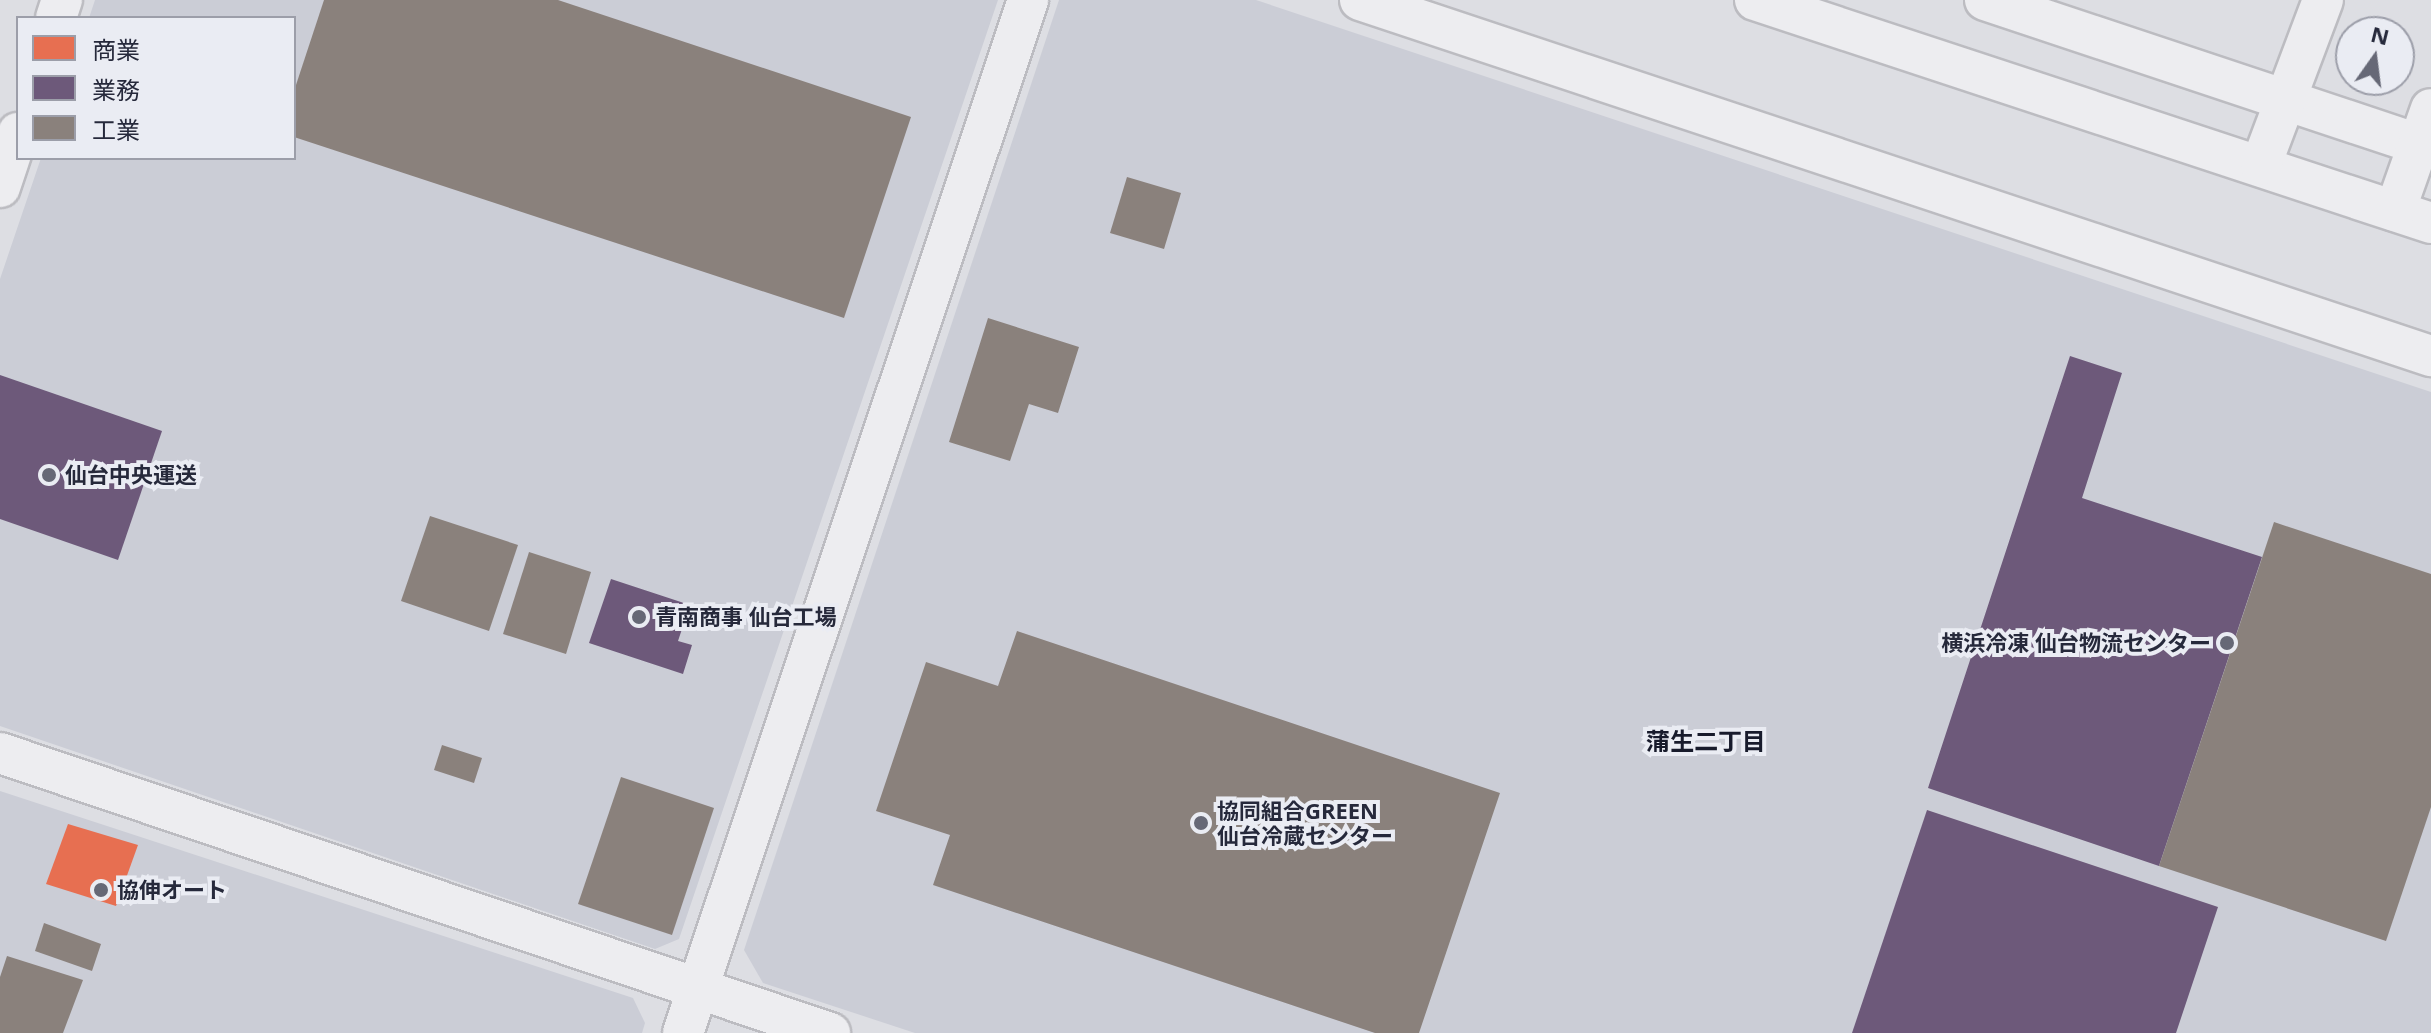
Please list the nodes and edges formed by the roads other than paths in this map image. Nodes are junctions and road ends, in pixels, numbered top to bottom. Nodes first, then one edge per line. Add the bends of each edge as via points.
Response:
1 (1028, 0) edge
2 (1360, 0) edge
3 (1755, 0) edge
4 (1985, 0) edge
5 (2323, 0) edge
6 (2285, 102) junction
7 (2427, 134) edge
8 (16, 139) edge
9 (2261, 165) junction
10 (0, 187) edge
11 (2413, 217) edge
12 (2431, 356) edge
13 (0, 753) edge
14 (698, 989) junction
15 (683, 1033) edge
16 (830, 1033) edge

1 - 14 street
2 - 12 street
3 - 9 street
4 - 6 street
5 - 6 street
6 - 7 street
6 - 9 street
7 - 11 street
8 - 10 street
9 - 11 street
13 - 14 street
14 - 15 street
14 - 16 street

